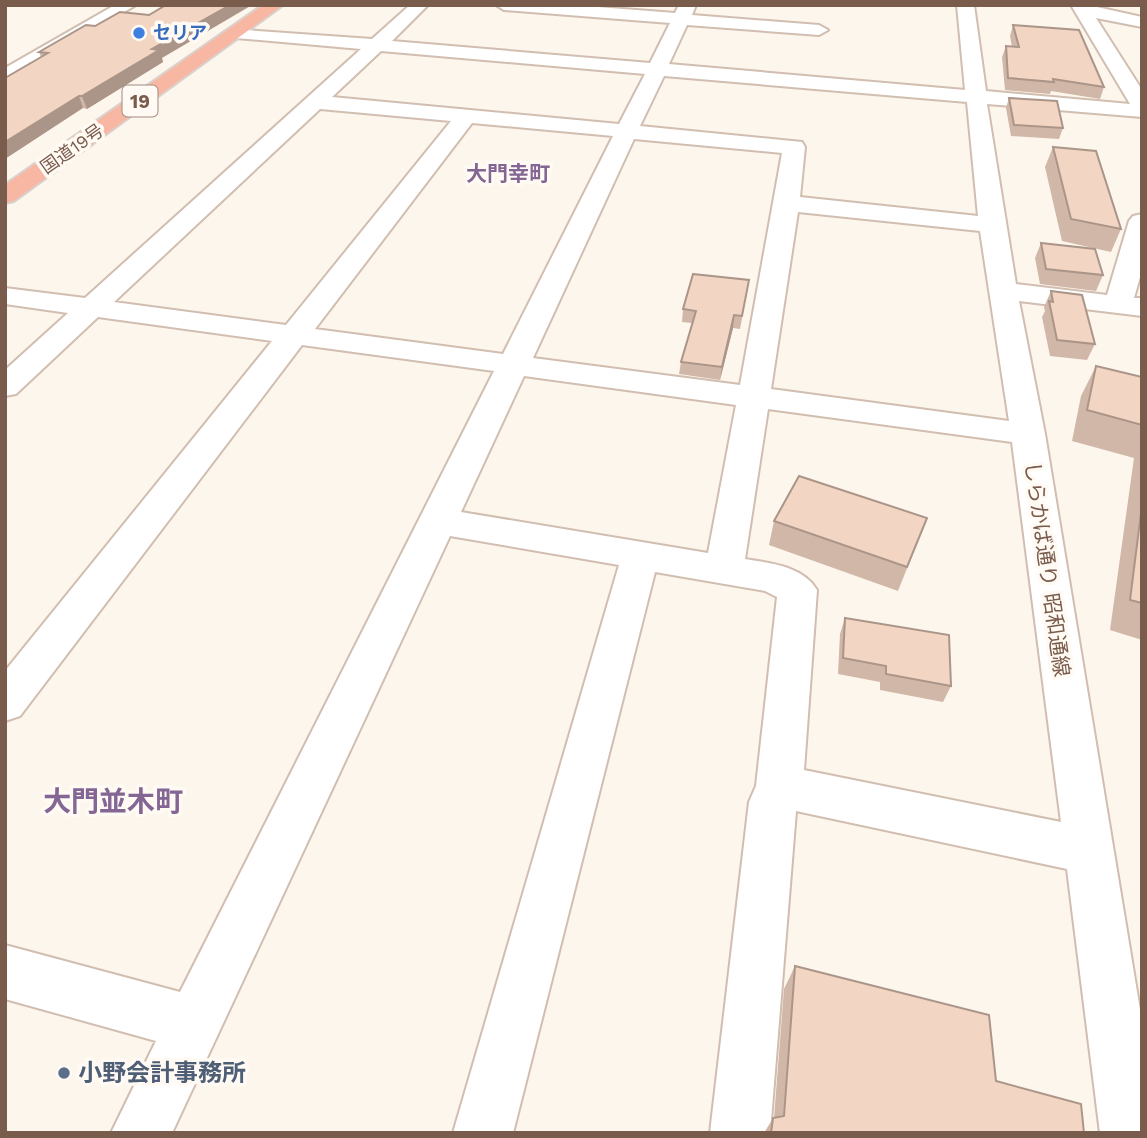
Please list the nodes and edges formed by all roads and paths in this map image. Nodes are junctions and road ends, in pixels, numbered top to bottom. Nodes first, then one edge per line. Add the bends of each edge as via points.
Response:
1 (128, 5) edge
2 (275, 5) edge
3 (420, 5) edge
4 (504, 5) edge
5 (965, 5) edge
6 (1080, 8) edge
7 (685, 12) edge
8 (1142, 22) edge
9 (819, 30) dead end
10 (236, 33) junction
11 (375, 45) junction
12 (5, 62) edge
13 (26, 64) junction
14 (657, 69) junction
15 (5, 76) edge
16 (977, 96) junction
17 (316, 102) junction
18 (1142, 109) edge
19 (466, 116) junction
20 (628, 130) junction
21 (5, 196) edge
22 (787, 203) junction
23 (1141, 223) edge
24 (992, 225) junction
25 (1002, 291) junction
26 (5, 296) edge
27 (1130, 304) edge
28 (92, 308) junction
29 (292, 334) junction
30 (513, 364) junction
31 (5, 387) edge
32 (752, 398) junction
33 (1028, 434) junction
34 (437, 521) junction
35 (640, 557) junction
36 (724, 570) junction
37 (5, 703) edge
38 (779, 786) junction
39 (1088, 851) junction
40 (5, 972) edge
41 (193, 1023) junction
42 (141, 1133) edge
43 (484, 1133) edge
44 (740, 1133) edge
45 (1130, 1133) edge

1 - 13 street
2 - 10 highway, 国道19号 / 19
3 - 11 street
4 - 7 street
5 - 16 street, しらかば通り 昭和通線
6 - 8 street
6 - 18 street
7 - 9 street
7 - 14 street
10 - 11 street
10 - 21 highway, 国道19号 / 19
11 - 14 street
11 - 17 street
12 - 13 street
13 - 15 street
14 - 16 street via 812,76
14 - 20 street
16 - 18 street
16 - 24 street, しらかば通り 昭和通線
17 - 19 street
17 - 28 street
19 - 20 street
19 - 29 street
20 - 22 street via 794,147
20 - 30 street
22 - 24 street
22 - 32 street
23 - 27 street
24 - 25 street, しらかば通り 昭和通線
25 - 27 street
25 - 33 street, しらかば通り 昭和通線
26 - 28 street
28 - 29 street
28 - 31 street
29 - 30 street
29 - 37 street
30 - 32 street
30 - 34 street
32 - 33 street
32 - 36 street
33 - 39 street, しらかば通り 昭和通線
34 - 35 street
34 - 41 street
35 - 36 street
35 - 43 street
36 - 38 street via 774,578 797,590
38 - 39 street
38 - 44 street via 773,802
39 - 45 street, しらかば通り 昭和通線
40 - 41 street
41 - 42 street

